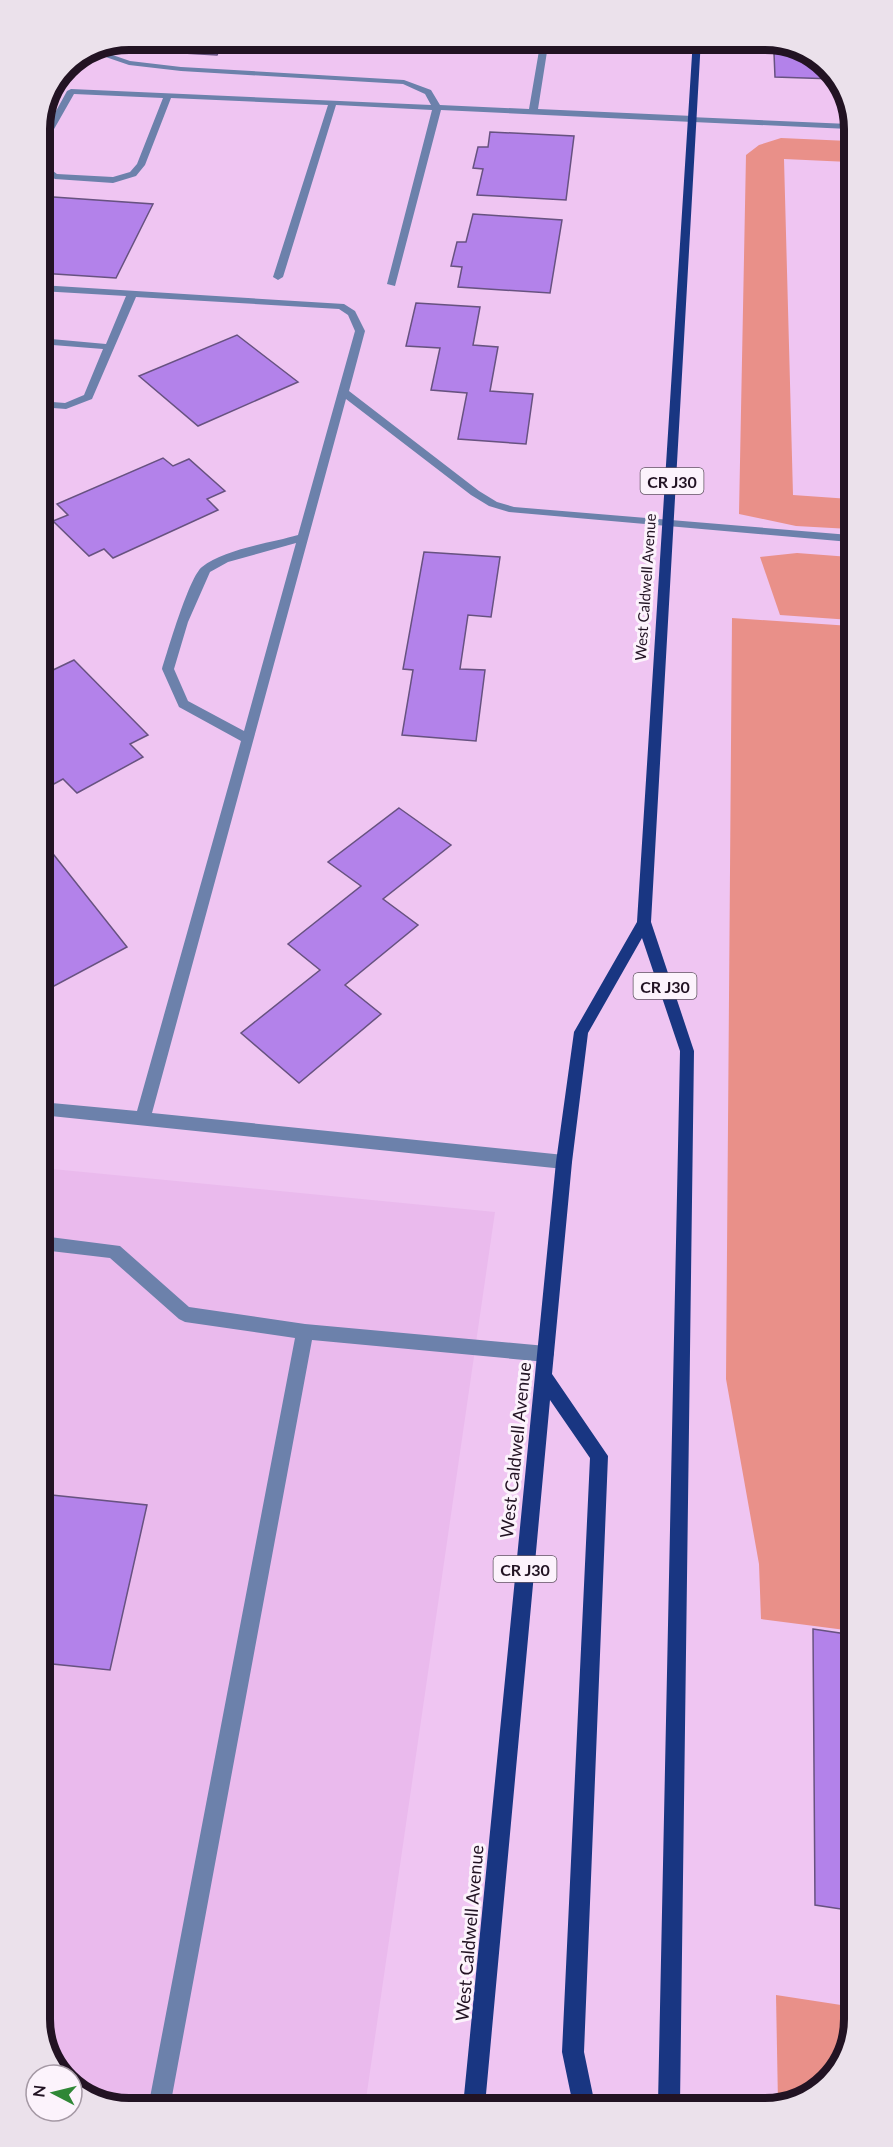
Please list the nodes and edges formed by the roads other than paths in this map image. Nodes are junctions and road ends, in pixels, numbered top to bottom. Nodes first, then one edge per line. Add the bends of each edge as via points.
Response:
1 (543, 50) edge
2 (696, 50) edge
3 (104, 54) edge
4 (168, 95) junction
5 (333, 103) junction
6 (437, 108) junction
7 (533, 112) junction
8 (693, 119) junction
9 (844, 127) edge
10 (50, 131) edge
11 (50, 172) edge
12 (278, 277) dead end
13 (392, 284) dead end
14 (50, 289) edge
15 (132, 294) junction
16 (50, 342) edge
17 (110, 347) junction
18 (344, 392) junction
19 (50, 405) edge
20 (669, 523) junction
21 (304, 537) junction
22 (844, 538) edge
23 (248, 739) junction
24 (644, 922) junction
25 (50, 1109) edge
26 (143, 1119) junction
27 (564, 1162) junction
28 (50, 1244) edge
29 (305, 1332) junction
30 (546, 1354) junction
31 (544, 1377) junction
32 (161, 2097) edge
33 (475, 2098) edge
34 (582, 2098) edge
35 (669, 2098) edge

1 - 7 street
2 - 8 main road, West Caldwell Avenue / CR J30
3 - 6 street via 129,63 180,69 404,82 428,92
4 - 5 street
4 - 10 street via 71,91
4 - 11 street via 141,165 133,174 113,180 56,176
5 - 6 street
5 - 12 street
6 - 7 street
6 - 13 street
7 - 8 street
8 - 9 street
8 - 20 main road, West Caldwell Avenue / CR J30
14 - 15 street
15 - 17 street
15 - 18 street via 341,306 352,313 360,331
16 - 17 street
17 - 19 street via 88,396 66,406
18 - 20 street via 493,504 534,513
18 - 21 street
20 - 22 street
20 - 24 main road, West Caldwell Avenue / CR J30
21 - 23 street
21 - 23 street via 224,559 205,570 182,622 168,669 183,704
23 - 26 street
24 - 27 main road, West Caldwell Avenue / CR J30 via 581,1032
24 - 35 main road, West Caldwell Avenue / CR J30 via 687,1051
25 - 26 street
26 - 27 street
27 - 30 main road, West Caldwell Avenue / CR J30
28 - 29 street via 114,1251 185,1314
29 - 30 street
29 - 32 street
30 - 31 main road, West Caldwell Avenue / CR J30
31 - 33 main road, West Caldwell Avenue / CR J30
31 - 34 main road via 599,1456 573,2052

